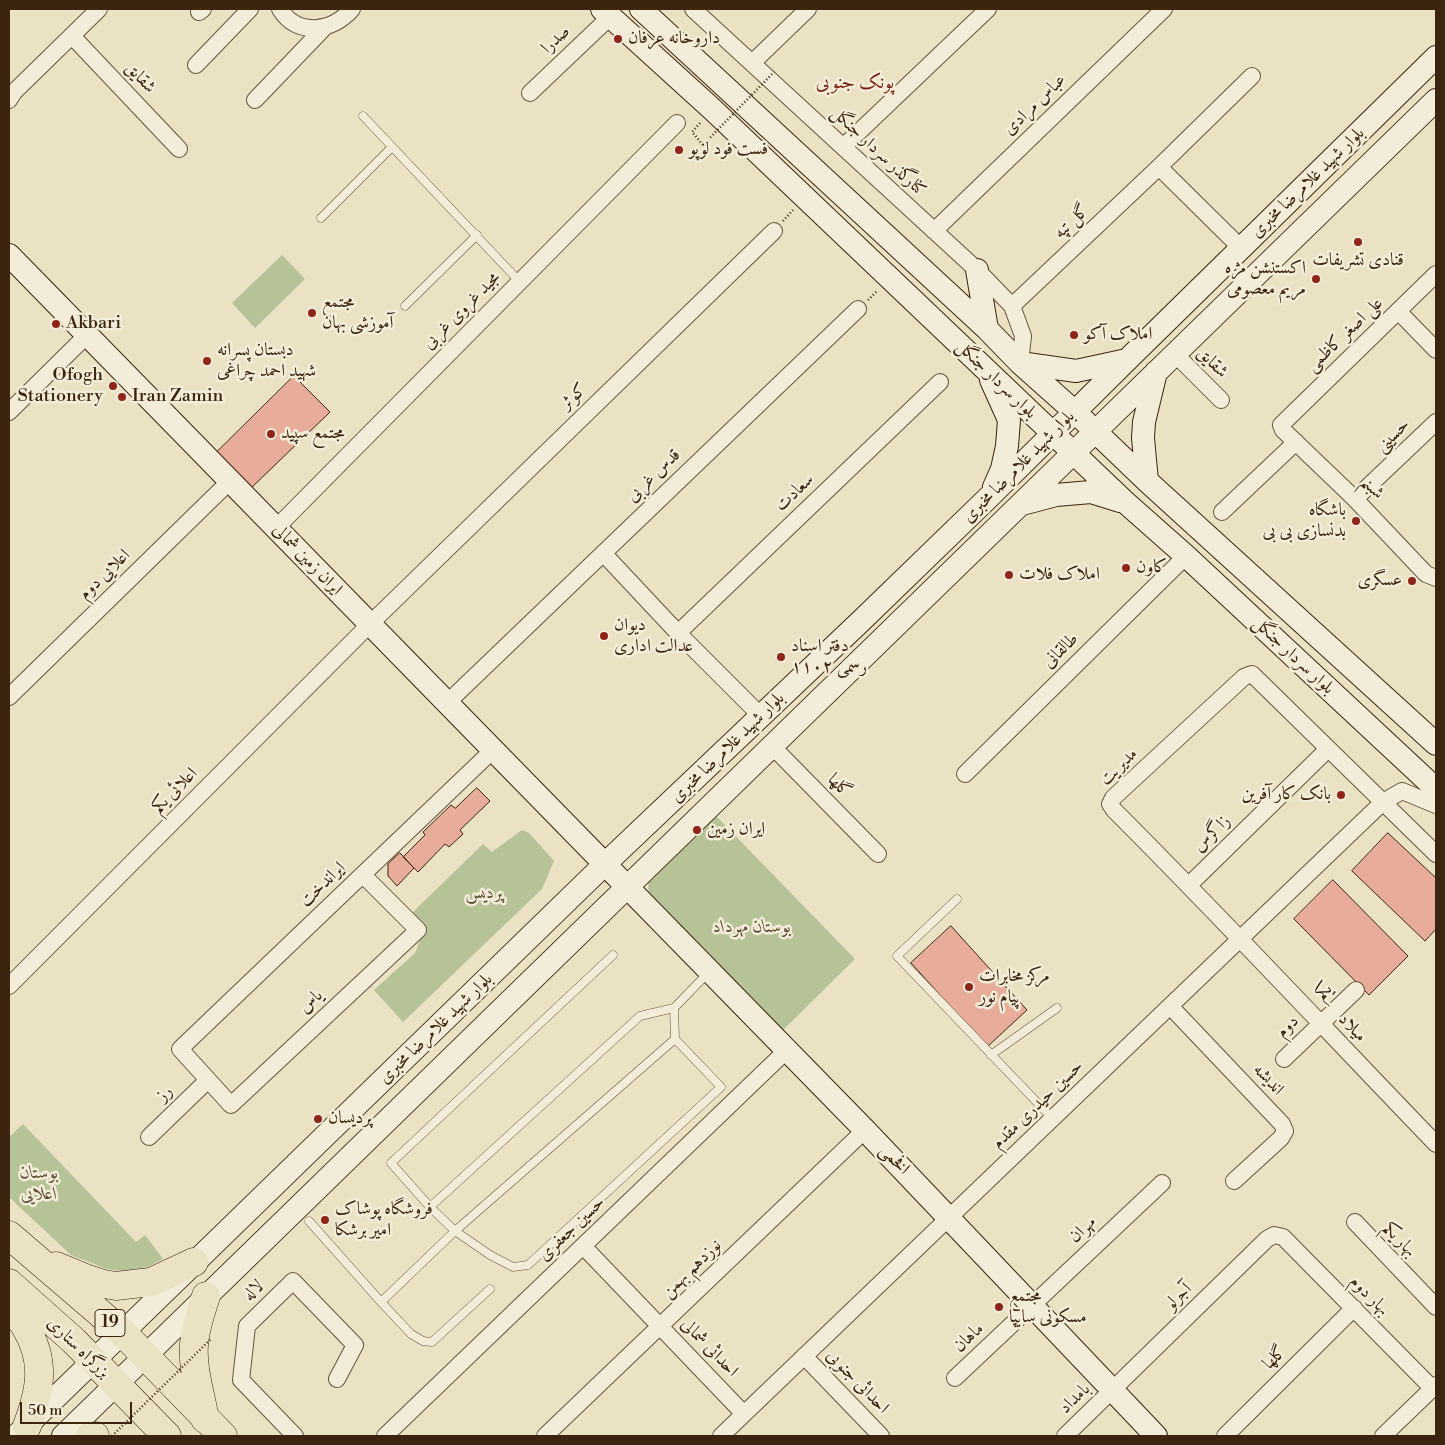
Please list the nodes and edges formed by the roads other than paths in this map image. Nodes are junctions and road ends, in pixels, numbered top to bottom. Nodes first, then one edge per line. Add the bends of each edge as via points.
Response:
1 (99, 9) edge
2 (250, 9) edge
3 (280, 9) edge
4 (352, 9) edge
5 (641, 9) edge
6 (696, 9) edge
7 (808, 9) edge
8 (988, 9) edge
9 (1164, 9) edge
10 (606, 12) edge
11 (324, 28) junction
12 (72, 36) junction
13 (1436, 57) edge
14 (752, 63) junction
15 (196, 65) dead end
16 (1252, 76) dead end
17 (530, 93) dead end
18 (10, 95) edge
19 (255, 100) dead end
20 (1436, 100) edge
21 (364, 116) dead end
22 (677, 123) dead end
23 (392, 146) junction
24 (843, 147) junction
25 (179, 148) dead end
26 (1159, 167) junction
27 (321, 218) dead end
28 (774, 231) road end
29 (934, 231) junction
30 (477, 236) junction
31 (1242, 248) junction
32 (9, 255) edge
33 (977, 270) junction
34 (1436, 274) edge
35 (520, 281) junction
36 (405, 306) dead end
37 (1012, 306) junction
38 (858, 309) road end
39 (1398, 312) junction
40 (987, 329) junction
41 (87, 335) junction
42 (1436, 350) edge
43 (1175, 354) junction
44 (1127, 360) junction
45 (1020, 363) junction
46 (987, 370) junction
47 (1156, 372) junction
48 (940, 382) dead end
49 (1221, 400) dead end
50 (9, 412) edge
51 (1075, 412) junction
52 (1436, 422) edge
53 (1281, 425) joint
54 (1096, 431) junction
55 (1053, 433) junction
56 (1296, 442) junction
57 (1073, 453) junction
58 (230, 481) junction
59 (1147, 481) junction
60 (990, 496) junction
61 (1355, 499) junction
62 (1125, 502) junction
63 (1019, 505) junction
64 (1222, 512) dead end
65 (276, 528) junction
66 (603, 553) junction
67 (1186, 556) junction
68 (1436, 578) edge
69 (370, 624) junction
70 (678, 633) junction
71 (9, 698) edge
72 (447, 703) junction
73 (761, 716) junction
74 (1436, 744) edge
75 (772, 746) junction
76 (1328, 749) junction
77 (493, 750) junction
78 (964, 774) dead end
79 (1436, 789) edge
80 (1383, 802) junction
81 (1436, 805) edge
82 (878, 854) dead end
83 (1436, 854) edge
84 (605, 864) junction
85 (363, 875) junction
86 (1188, 885) junction
87 (627, 886) junction
88 (957, 899) dead end
89 (1239, 940) junction
90 (613, 955) dead end
91 (710, 971) junction
92 (9, 986) edge
93 (1356, 990) dead end
94 (1170, 1006) junction
95 (674, 1008) junction
96 (1057, 1008) dead end
97 (1320, 1023) junction
98 (675, 1039) junction
99 (180, 1049) joint
100 (787, 1050) junction
101 (991, 1056) junction
102 (1284, 1059) dead end
103 (208, 1080) junction
104 (1053, 1119) junction
105 (865, 1130) junction
106 (149, 1137) dead end
107 (1436, 1144) edge
108 (1234, 1181) dead end
109 (1162, 1183) dead end
110 (430, 1207) junction
111 (949, 1217) junction
112 (309, 1221) dead end
113 (1355, 1222) dead end
114 (455, 1231) junction
115 (9, 1235) edge
116 (1274, 1235) joint
117 (583, 1246) junction
118 (30, 1254) junction
119 (194, 1262) junction
120 (9, 1283) edge
121 (490, 1289) dead end
122 (206, 1296) junction
123 (381, 1302) junction
124 (9, 1304) edge
125 (1033, 1305) junction
126 (1436, 1307) edge
127 (1354, 1308) junction
128 (660, 1326) junction
129 (122, 1332) junction
130 (145, 1356) junction
131 (804, 1356) junction
132 (93, 1362) junction
133 (955, 1378) dead end
134 (337, 1379) dead end
135 (116, 1384) junction
136 (1434, 1387) edge
137 (1113, 1390) junction
138 (744, 1414) junction
139 (214, 1427) edge
140 (22, 1431) edge
141 (63, 1436) edge
142 (90, 1436) edge
143 (95, 1436) edge
144 (167, 1436) edge
145 (295, 1436) edge
146 (385, 1436) edge
147 (545, 1436) edge
148 (721, 1436) edge
149 (881, 1436) edge
150 (1065, 1436) edge
151 (1156, 1436) edge
152 (1225, 1436) edge
153 (1383, 1436) edge

1 - 12 street
2 - 15 street
3 - 11 street via 294,23
4 - 11 street via 335,24
5 - 40 main road, بلوار سردار جنگل
6 - 14 street, کنارگذر سردار جنگل
7 - 14 street
8 - 24 street
9 - 29 street, عباس مرادی
10 - 17 street, صدرا
10 - 46 main road, بلوار سردار جنگل
11 - 19 street
12 - 18 street
12 - 25 street, شقایق
13 - 31 main road, بلوار شهید غلامرضا مخبری
14 - 24 street, کنارگذر سردار جنگل
16 - 26 street, گل تپه
20 - 43 main road, بلوار شهید غلامرضا مخبری
21 - 23 lane
22 - 35 street, مجید غروی غربی
23 - 27 lane
23 - 30 lane
24 - 29 street, کنارگذر سردار جنگل
26 - 31 street
26 - 37 street, گل تپه
28 - 69 street, کوثر
29 - 33 street, کنارگذر سردار جنگل
30 - 35 lane
30 - 36 lane
31 - 44 main road, بلوار شهید غلامرضا مخبری
32 - 41 main road, ایران زمین شمالی
33 - 37 street, کنارگذر سردار جنگل
33 - 40 main road
34 - 39 street, علی اصغر کاظمی
35 - 65 street, مجید غروی غربی
37 - 45 street via 1022,336
38 - 66 street, قدس غربی
39 - 42 street
39 - 53 street, علی اصغر کاظمی
40 - 45 main road, بلوار سردار جنگل
41 - 50 street
41 - 58 main road, ایران زمین شمالی
43 - 47 main road, بلوار شهید غلامرضا مخبری
43 - 49 street, شقایق
44 - 45 main road via 1076,371
44 - 51 main road, بلوار شهید غلامرضا مخبری
45 - 51 main road, بلوار سردار جنگل
46 - 55 main road, بلوار سردار جنگل
46 - 60 main road via 1009,420 1002,469
47 - 54 main road, بلوار شهید غلامرضا مخبری
47 - 59 main road via 1144,422
48 - 70 street, سعادت
51 - 54 main road, بلوار سردار جنگل
51 - 55 main road, بلوار شهید غلامرضا مخبری
52 - 61 street, حسینی
53 - 56 street, شبنم
54 - 57 main road, بلوار شهید غلامرضا مخبری
54 - 59 main road, بلوار سردار جنگل
55 - 57 main road, بلوار سردار جنگل
55 - 60 main road, بلوار شهید غلامرضا مخبری
56 - 61 street, شبنم
56 - 64 street
57 - 62 main road, بلوار سردار جنگل
57 - 63 main road, بلوار شهید غلامرضا مخبری
58 - 65 main road, ایران زمین شمالی
58 - 71 street, اعلایی دوم
59 - 74 main road, بلوار سردار جنگل
60 - 73 main road, بلوار شهید غلامرضا مخبری
61 - 68 street, شبنم via 1426,574
62 - 63 main road via 1091,492 1056,495
62 - 67 main road, بلوار سردار جنگل
63 - 75 main road, بلوار شهید غلامرضا مخبری
65 - 69 main road, ایران زمین شمالی
66 - 70 street
66 - 72 street, قدس غربی
67 - 78 street, طالقانی
67 - 79 main road, بلوار سردار جنگل
69 - 72 main road, ایران زمین شمالی
69 - 92 street, اعلائی یکم
70 - 73 street
72 - 77 main road, ایران زمین شمالی
73 - 84 main road, بلوار شهید غلامرضا مخبری
75 - 82 street, گلها
75 - 87 main road, بلوار شهید غلامرضا مخبری
76 - 80 street
76 - 86 street, زاگرس
76 - 86 street, مدیریت via 1252,674 1237,684 1113,798 1110,804 1114,810
77 - 84 main road, ایران زمین شمالی
77 - 85 street, ایراندخت
80 - 81 street, حسین حیدری مقدم via 1402,791
80 - 83 street
80 - 89 street, حسین حیدری مقدم
84 - 87 main road, ایران زمین شمالی
84 - 119 main road, بلوار شهید غلامرضا مخبری
85 - 99 street, ایراندخت
85 - 103 street, یاس via 418,930 231,1105
86 - 89 street, مدیریت
87 - 91 main road, افخمی
87 - 122 main road, بلوار شهید غلامرضا مخبری
88 - 101 lane via 897,956
89 - 94 street, حسین حیدری مقدم
89 - 97 street, میلاد
90 - 110 lane via 391,1163
91 - 95 lane
91 - 100 main road, افخمی
93 - 97 street, یکم
94 - 104 street, حسین حیدری مقدم
94 - 108 street, اندیشه via 1282,1124 1285,1131
95 - 98 lane
95 - 110 lane via 640,1016
96 - 101 lane
97 - 102 street, دوم
97 - 107 street, میلاد
98 - 114 lane
98 - 114 lane via 721,1087 528,1265 513,1267
99 - 103 street, یاس
100 - 105 main road, افخمی
100 - 117 street, حسین جعفری
101 - 104 lane
103 - 106 street, رز
104 - 111 street, حسین حیدری مقدم
105 - 111 main road, افخمی
105 - 128 street, نوزدهم بهمن
109 - 125 street, مهران
110 - 114 lane
111 - 125 main road, افخمی
111 - 131 street, حسین حیدری مقدم
112 - 123 lane
113 - 126 street, بهار یکم
114 - 123 lane
115 - 118 highway, 19
116 - 127 street, بهار دوم via 1282,1238
116 - 137 street, آجرلو
117 - 128 street, احداثی شمالی
117 - 146 street, حسین جعفری
118 - 119 highway via 86,1278 116,1286 150,1282
118 - 129 highway, 19
119 - 129 main road, بلوار شهید غلامرضا مخبری
120 - 132 highway, بزرگراه ستاری / 19
121 - 123 lane via 432,1342 411,1334
122 - 130 main road, بلوار شهید غلامرضا مخبری
122 - 139 highway via 196,1329 194,1365
124 - 140 highway via 25,1326 35,1347 39,1366 35,1405
125 - 133 street, ماهان
125 - 137 main road, افخمی
127 - 136 street, بهار دوم
127 - 152 street, گلها
128 - 138 street, احداثی شمالی
128 - 147 street, نوزدهم بهمن
129 - 130 highway, 19
129 - 132 main road, بلوار شهید غلامرضا مخبری
130 - 135 main road, بلوار شهید غلامرضا مخبری
130 - 139 highway, 19
131 - 138 street, حسین حیدری مقدم
131 - 149 street, احداثی جنوبی
132 - 135 highway, بزرگراه ستاری / 19
132 - 140 main road, بلوار شهید غلامرضا مخبری
134 - 145 street, لاله via 355,1345 293,1281 247,1326 241,1380
135 - 141 main road, بلوار شهید غلامرضا مخبری
135 - 144 highway, بزرگراه ستاری / 19
136 - 153 street
137 - 150 street, بامداد
137 - 151 main road, افخمی
138 - 148 street, حسین حیدری مقدم
142 - 143 highway

